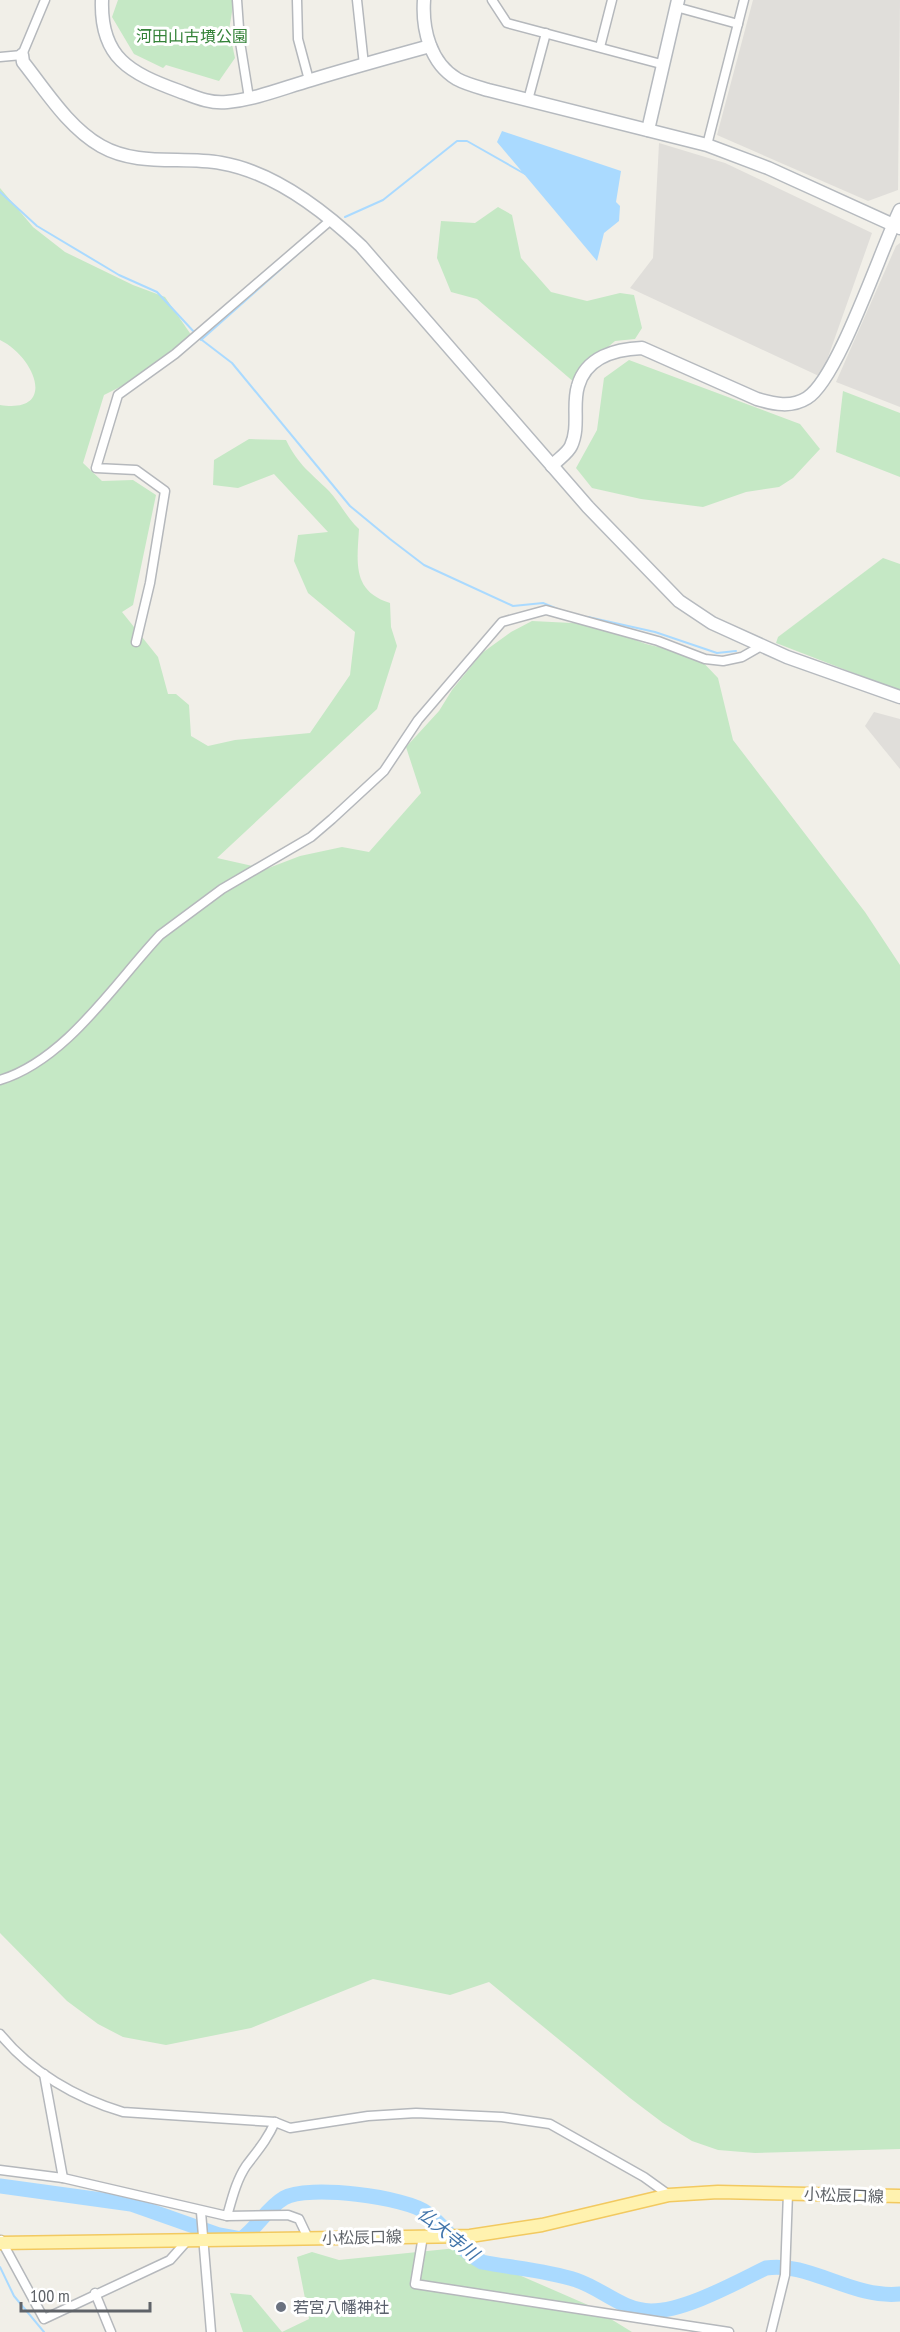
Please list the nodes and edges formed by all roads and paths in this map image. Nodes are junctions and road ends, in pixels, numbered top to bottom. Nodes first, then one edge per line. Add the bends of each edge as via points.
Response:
1 (45, 0) edge
2 (102, 0) edge
3 (237, 0) edge
4 (297, 0) edge
5 (357, 0) edge
6 (424, 0) edge
7 (492, 0) edge
8 (612, 0) edge
9 (744, 0) edge
10 (677, 4) edge
11 (738, 24) junction
12 (546, 33) junction
13 (430, 46) junction
14 (600, 47) junction
15 (22, 55) junction
16 (0, 57) edge
17 (661, 64) junction
18 (364, 65) junction
19 (309, 80) junction
20 (249, 98) junction
21 (528, 100) junction
22 (648, 130) junction
23 (707, 145) junction
24 (900, 210) edge
25 (332, 219) junction
26 (897, 226) edge
27 (552, 466) junction
28 (136, 642) dead end
29 (763, 645) junction
30 (900, 697) edge
31 (0, 1080) edge
32 (0, 2034) edge
33 (44, 2074) junction
34 (275, 2122) junction
35 (0, 2170) edge
36 (63, 2178) junction
37 (788, 2193) junction
38 (669, 2195) junction
39 (900, 2196) edge
40 (201, 2212) junction
41 (227, 2216) junction
42 (428, 2235) junction
43 (308, 2238) junction
44 (1, 2241) edge
45 (186, 2242) junction
46 (206, 2242) junction
47 (95, 2293) junction
48 (111, 2332) edge
49 (211, 2332) edge
50 (729, 2332) edge
51 (771, 2332) edge

1 - 15 street
2 - 20 street via 101,23 109,45 124,64 142,77 209,102
3 - 20 street
4 - 19 street via 298,39
5 - 18 street
6 - 13 street via 424,25
7 - 12 street via 507,23
8 - 14 street
9 - 11 street
10 - 11 street
10 - 17 street
11 - 23 street
12 - 14 street
12 - 21 street
13 - 18 street
13 - 21 street via 443,67 457,79
14 - 17 street
15 - 16 street
15 - 25 street via 23,62 70,121 102,146 128,156 221,163 246,170 276,183
17 - 22 street
18 - 19 street
19 - 20 street
21 - 22 street
22 - 23 street
23 - 26 street
24 - 26 street
25 - 27 street via 361,246
25 - 28 street via 197,336 118,395 96,468 135,470 165,491
26 - 27 street via 829,374 806,399 791,404 767,402 642,348 622,348 596,360 578,385 571,448
27 - 29 street via 665,590 712,623
29 - 30 street
29 - 31 street via 742,657 723,661 705,659 658,641 546,610 502,622 418,720 384,771 332,819 311,837 177,920 56,1048 26,1069
32 - 33 street
33 - 34 street via 99,2105 123,2112
33 - 36 street
34 - 38 street via 290,2128 416,2113 502,2117 550,2124 645,2177
34 - 41 street via 264,2146 246,2167
35 - 36 street
36 - 40 street
37 - 38 main road, 小松辰口線
37 - 39 main road, 小松辰口線
37 - 51 street via 785,2275
38 - 42 main road, 小松辰口線 via 542,2225 470,2236
40 - 41 street
40 - 46 street
41 - 43 street via 288,2216 299,2219
42 - 43 main road, 小松辰口線
42 - 50 street via 415,2284
43 - 46 main road, 小松辰口線
44 - 45 main road, 小松辰口線
44 - 47 street via 44,2319
45 - 46 main road, 小松辰口線
45 - 47 street via 170,2260
46 - 49 street
47 - 48 street

